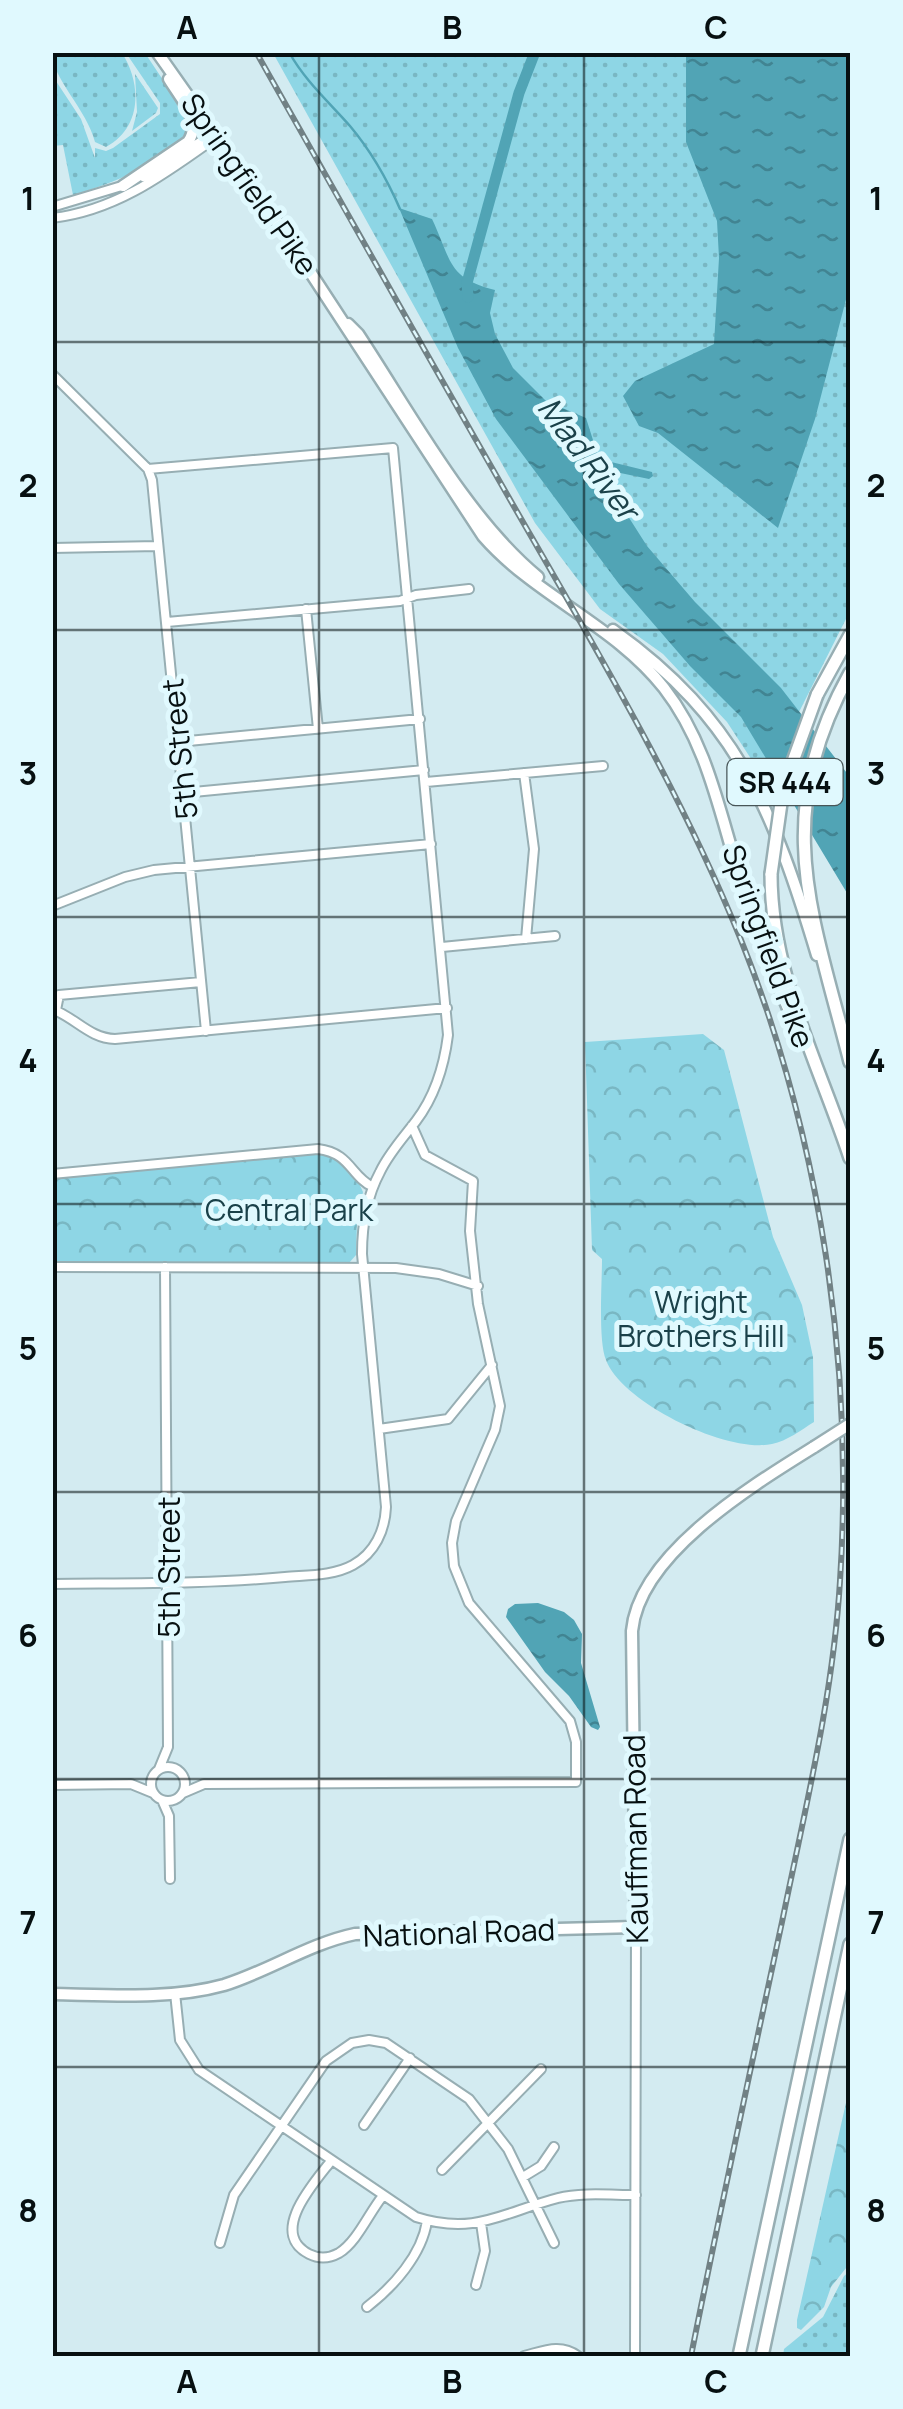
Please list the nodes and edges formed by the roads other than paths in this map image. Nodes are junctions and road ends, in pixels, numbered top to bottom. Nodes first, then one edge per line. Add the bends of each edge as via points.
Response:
1 (156, 52) edge
2 (216, 133) junction
3 (123, 186) junction
4 (52, 205) edge
5 (52, 218) edge
6 (340, 316) junction
7 (52, 374) edge
8 (148, 469) junction
9 (158, 546) junction
10 (52, 548) edge
11 (469, 589) dead end
12 (407, 598) junction
13 (306, 609) junction
14 (167, 622) junction
15 (850, 635) edge
16 (850, 673) edge
17 (420, 719) junction
18 (318, 730) junction
19 (178, 742) junction
20 (603, 766) dead end
21 (424, 770) junction
22 (524, 774) junction
23 (426, 782) junction
24 (184, 793) junction
25 (432, 844) junction
26 (190, 866) junction
27 (52, 906) edge
28 (555, 936) dead end
29 (526, 939) junction
30 (442, 947) junction
31 (201, 982) junction
32 (447, 1008) junction
33 (54, 1010) edge
34 (206, 1030) junction
35 (850, 1064) edge
36 (834, 1112) junction
37 (412, 1126) junction
38 (850, 1158) edge
39 (52, 1174) edge
40 (372, 1187) junction
41 (52, 1267) edge
42 (165, 1267) junction
43 (364, 1267) junction
44 (478, 1286) junction
45 (492, 1365) junction
46 (850, 1424) edge
47 (379, 1429) junction
48 (52, 1584) edge
49 (168, 1584) junction
50 (168, 1746) junction
51 (179, 1772) junction
52 (156, 1773) junction
53 (131, 1784) junction
54 (204, 1784) junction
55 (52, 1785) edge
56 (153, 1792) junction
57 (180, 1796) junction
58 (161, 1800) junction
59 (169, 1816) junction
60 (850, 1840) edge
61 (170, 1879) dead end
62 (636, 1927) junction
63 (850, 1944) edge
64 (174, 1993) junction
65 (52, 1994) edge
66 (410, 2058) junction
67 (541, 2069) dead end
68 (489, 2122) junction
69 (364, 2125) dead end
70 (280, 2127) junction
71 (554, 2148) dead end
72 (330, 2161) junction
73 (442, 2170) dead end
74 (523, 2177) junction
75 (636, 2195) junction
76 (382, 2197) junction
77 (536, 2206) junction
78 (426, 2221) junction
79 (481, 2224) junction
80 (220, 2243) dead end
81 (554, 2243) dead end
82 (476, 2285) dead end
83 (367, 2307) dead end
84 (524, 2356) edge
85 (578, 2356) edge
86 (635, 2356) edge
87 (740, 2356) edge
88 (762, 2356) edge

1 - 2 main road, Springfield Pike
1 - 3 main road via 194,134
2 - 3 street
2 - 5 street via 143,187
2 - 6 main road, Springfield Pike
3 - 4 street
6 - 35 main road, Springfield Pike via 519,561 659,665 729,742 778,841
6 - 36 main road, Springfield Pike via 483,536 618,642 679,710 712,778 775,978
7 - 8 street
8 - 9 street, 5th Street
8 - 12 street via 393,448
9 - 10 street
9 - 14 street, 5th Street
11 - 12 street
12 - 13 street
12 - 17 street
13 - 14 street
13 - 18 street
14 - 19 street, 5th Street
15 - 36 highway, SR 444, bridge via 817,695 784,789 771,874 780,963
16 - 35 highway, SR 444 via 814,759 805,879
17 - 18 street
17 - 21 street
18 - 19 street
19 - 24 street, 5th Street
20 - 22 street
21 - 23 street
21 - 24 street
22 - 23 street
22 - 29 street via 534,849
23 - 25 street
24 - 26 street, 5th Street
25 - 26 street
25 - 30 street
26 - 27 street via 133,874
26 - 31 street, 5th Street
28 - 29 street
29 - 30 street
30 - 32 street
31 - 33 street via 59,995
31 - 34 street, 5th Street
32 - 34 street
32 - 37 street via 440,1074
33 - 34 street via 104,1038
36 - 38 highway, SR 444
37 - 40 street
37 - 44 street via 425,1155 473,1181 470,1231
39 - 40 street via 318,1149 346,1159
40 - 43 street via 363,1225
41 - 42 street
42 - 43 street
42 - 49 street, 5th Street
43 - 44 street via 424,1271
43 - 47 street
44 - 45 street
45 - 47 street via 448,1419
45 - 54 street via 498,1418 456,1521 454,1566 468,1604 570,1721 576,1782
46 - 62 main road, Kauffman Road, bridge via 700,1529 651,1578 638,1602 632,1631
47 - 49 street via 385,1519 360,1561 326,1573
48 - 49 street
49 - 50 street, 5th Street
50 - 51 street, 5th Street
50 - 52 street, 5th Street
51 - 52 street via 166,1766
51 - 54 street
51 - 57 street via 185,1782
52 - 53 street
52 - 56 street
53 - 55 street
53 - 56 street
54 - 57 street
56 - 58 street
57 - 58 street
57 - 59 street
58 - 59 street
59 - 61 street
60 - 87 highway
62 - 64 main road, National Road via 355,1934 243,1978
62 - 75 street, Kauffman Road
63 - 88 highway
64 - 65 main road, National Road
64 - 70 street via 177,2028 190,2059
66 - 68 street via 469,2099
66 - 69 street
66 - 70 street via 378,2041 344,2046
67 - 68 street
68 - 73 street
68 - 74 street
70 - 72 street
70 - 80 street via 234,2195
71 - 74 street
72 - 76 street
72 - 76 street via 294,2216 294,2238 305,2252 324,2258 342,2251
74 - 77 street
75 - 77 street via 568,2196
75 - 86 street, Kauffman Road
76 - 78 street
77 - 79 street
77 - 81 street
78 - 79 street
78 - 83 street via 396,2280
79 - 82 street via 484,2256
84 - 85 street via 560,2348

